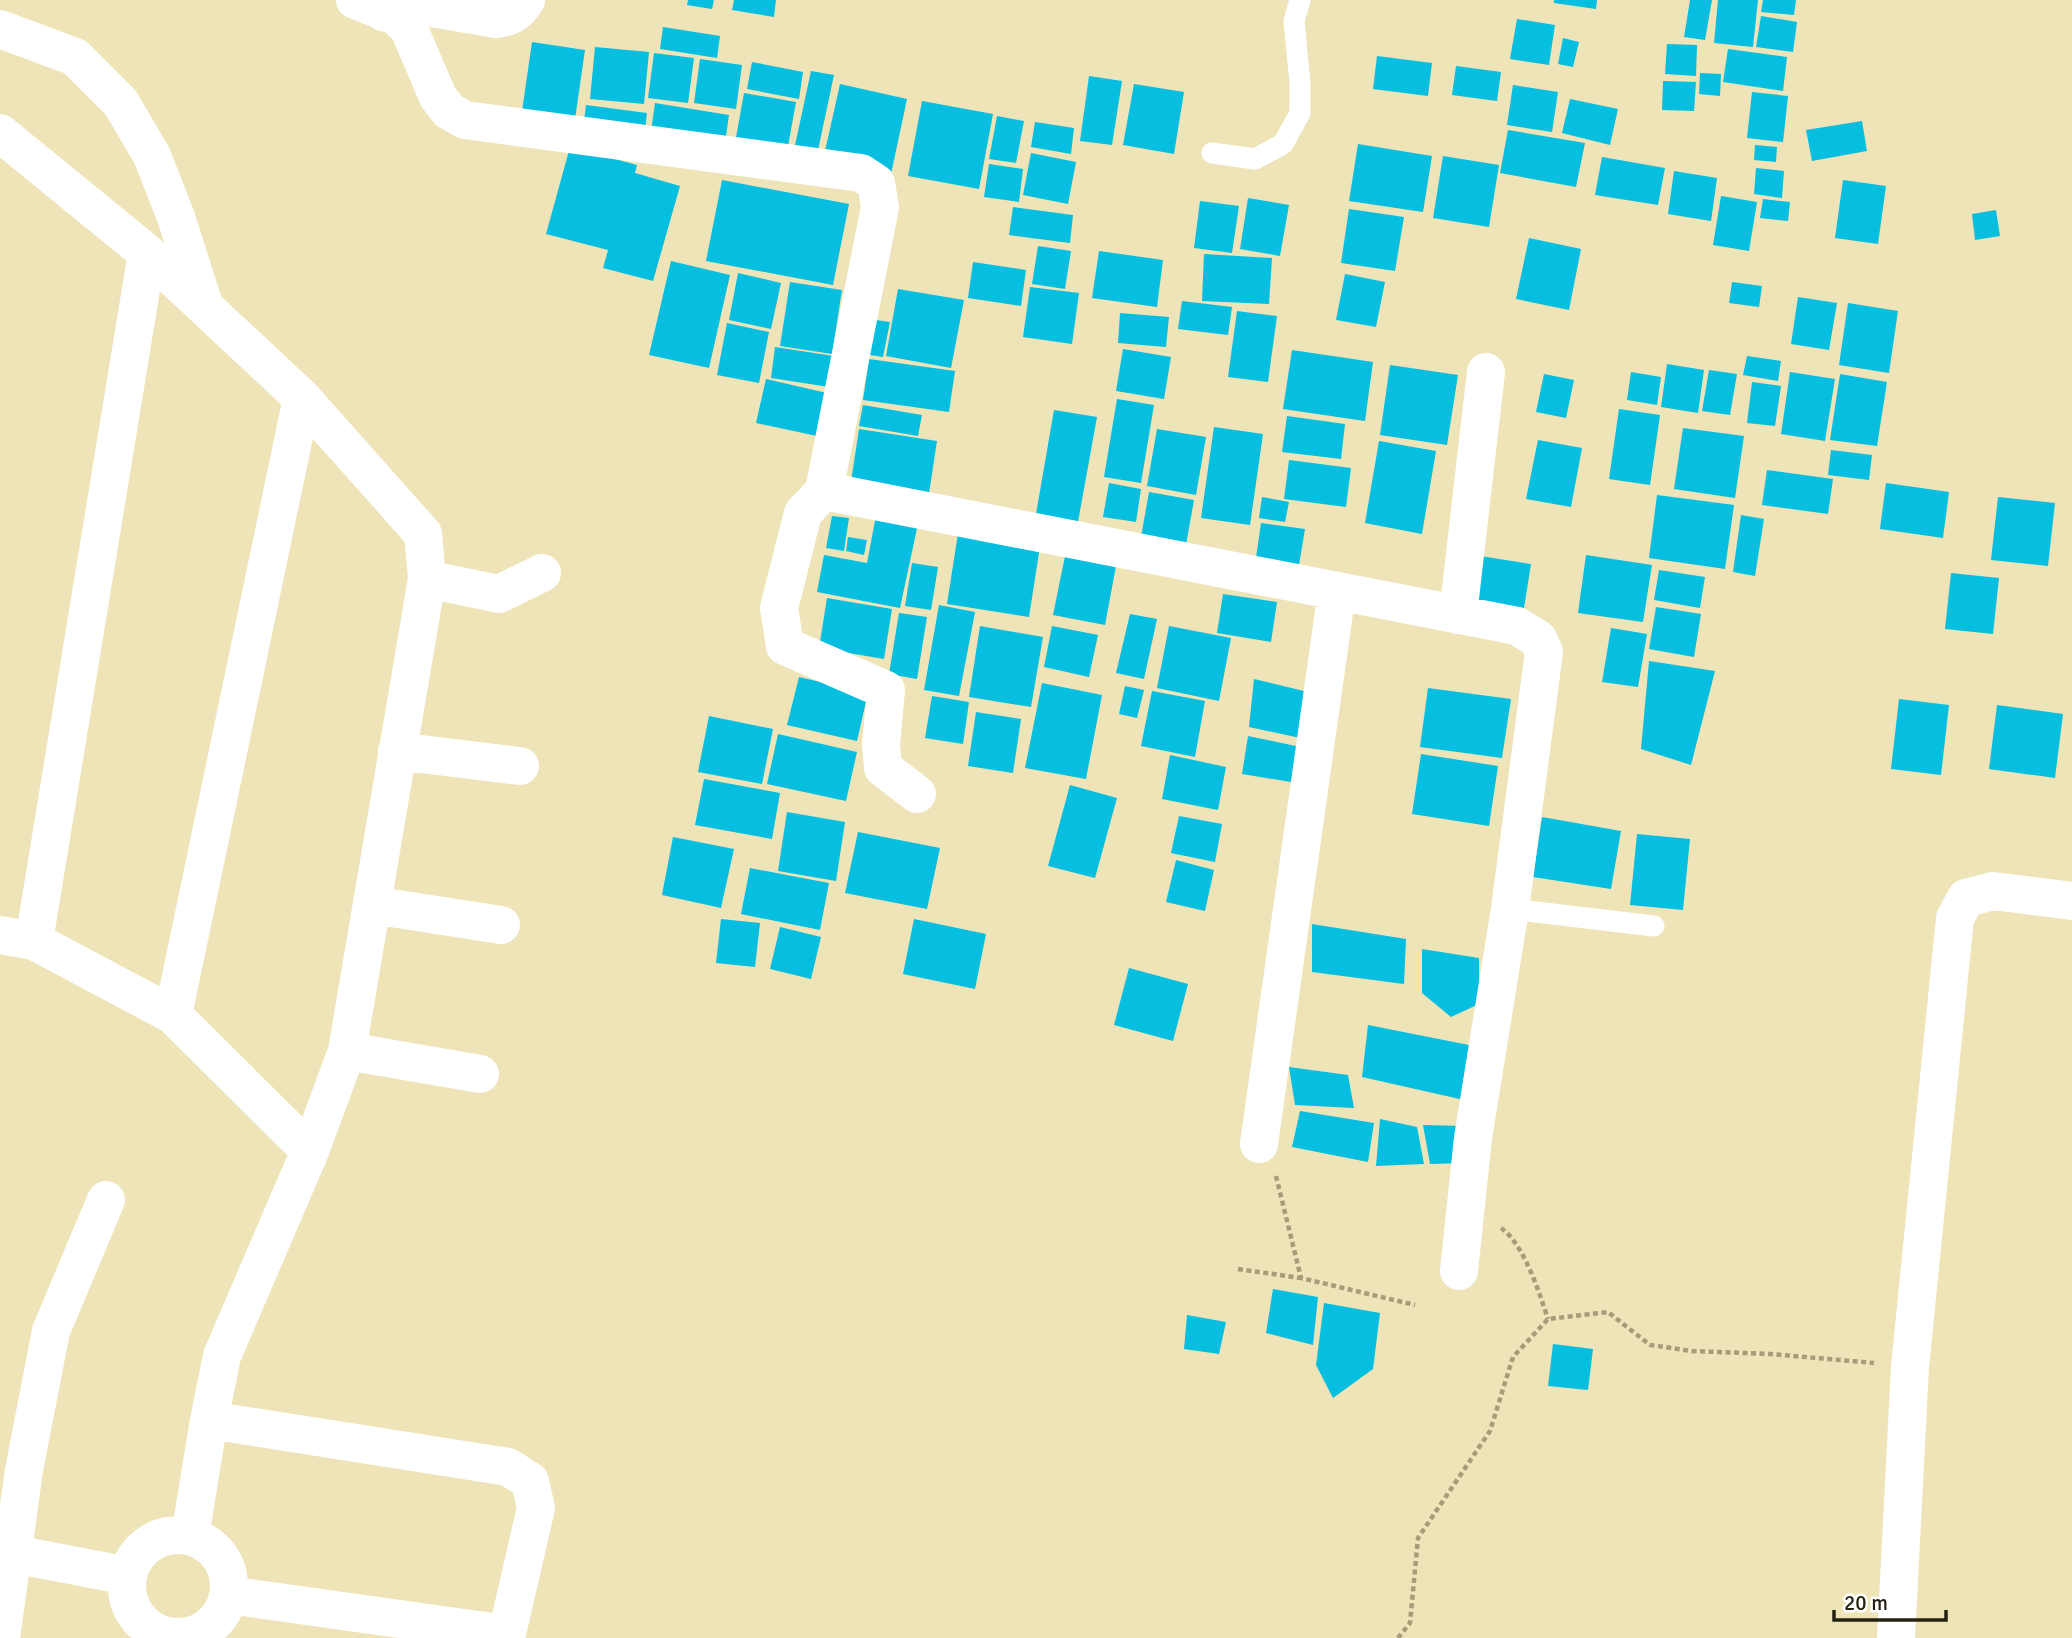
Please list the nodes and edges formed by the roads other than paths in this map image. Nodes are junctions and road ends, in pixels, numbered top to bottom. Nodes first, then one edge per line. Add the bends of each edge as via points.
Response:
1 (526, 0) edge
2 (1300, 0) edge
3 (369, 6) edge
4 (0, 29) edge
5 (0, 133) edge
6 (1212, 153) dead end
7 (148, 253) junction
8 (205, 307) junction
9 (1486, 372) dead end
10 (302, 398) junction
11 (824, 491) junction
12 (542, 572) dead end
13 (427, 579) junction
14 (1337, 591) junction
15 (1458, 615) junction
16 (397, 751) junction
17 (520, 766) dead end
18 (917, 794) dead end
19 (2072, 901) edge
20 (372, 905) junction
21 (1510, 909) junction
22 (501, 925) dead end
23 (1654, 926) dead end
24 (17, 938) edge
25 (173, 1015) junction
26 (347, 1051) junction
27 (480, 1074) dead end
28 (1260, 1133) road end
29 (310, 1151) junction
30 (106, 1200) dead end
31 (1459, 1271) dead end
32 (209, 1420) junction
33 (190, 1536) junction
34 (15, 1554) junction
35 (128, 1576) junction
36 (228, 1595) junction
37 (506, 1636) edge
38 (1, 1638) edge
39 (1896, 1638) edge

1 - 3 street via 509,18 496,19 414,5
2 - 6 lane via 1293,21 1300,113 1283,144 1255,159
3 - 11 street via 397,18 409,29 438,97 449,111 465,120 861,173 876,183 880,207
4 - 8 street via 75,57 121,103 152,156
5 - 7 street
7 - 8 street
7 - 24 street
8 - 10 street
9 - 15 street
10 - 13 street via 422,534
10 - 25 street
11 - 14 street
11 - 18 street via 803,513 779,608 785,646 886,690 883,768
12 - 13 street via 499,594
13 - 16 street
14 - 15 street
14 - 28 street
15 - 21 street via 1517,626 1538,639 1544,652
16 - 17 street
16 - 20 street
19 - 39 street via 1993,891 1966,898 1955,918 1910,1367
20 - 22 street
20 - 26 street
21 - 23 lane
21 - 31 street via 1473,1138
24 - 25 street
25 - 29 street
26 - 27 street
26 - 29 street
29 - 32 street via 222,1356
30 - 34 street via 51,1331 24,1470
32 - 33 street
32 - 37 street via 508,1466 530,1481 536,1508
33 - 35 street via 158,1538 134,1560
33 - 36 street via 210,1547 225,1565
34 - 35 street
34 - 38 street
35 - 36 street via 132,1608 141,1621 168,1636 200,1631 223,1610
36 - 37 street

